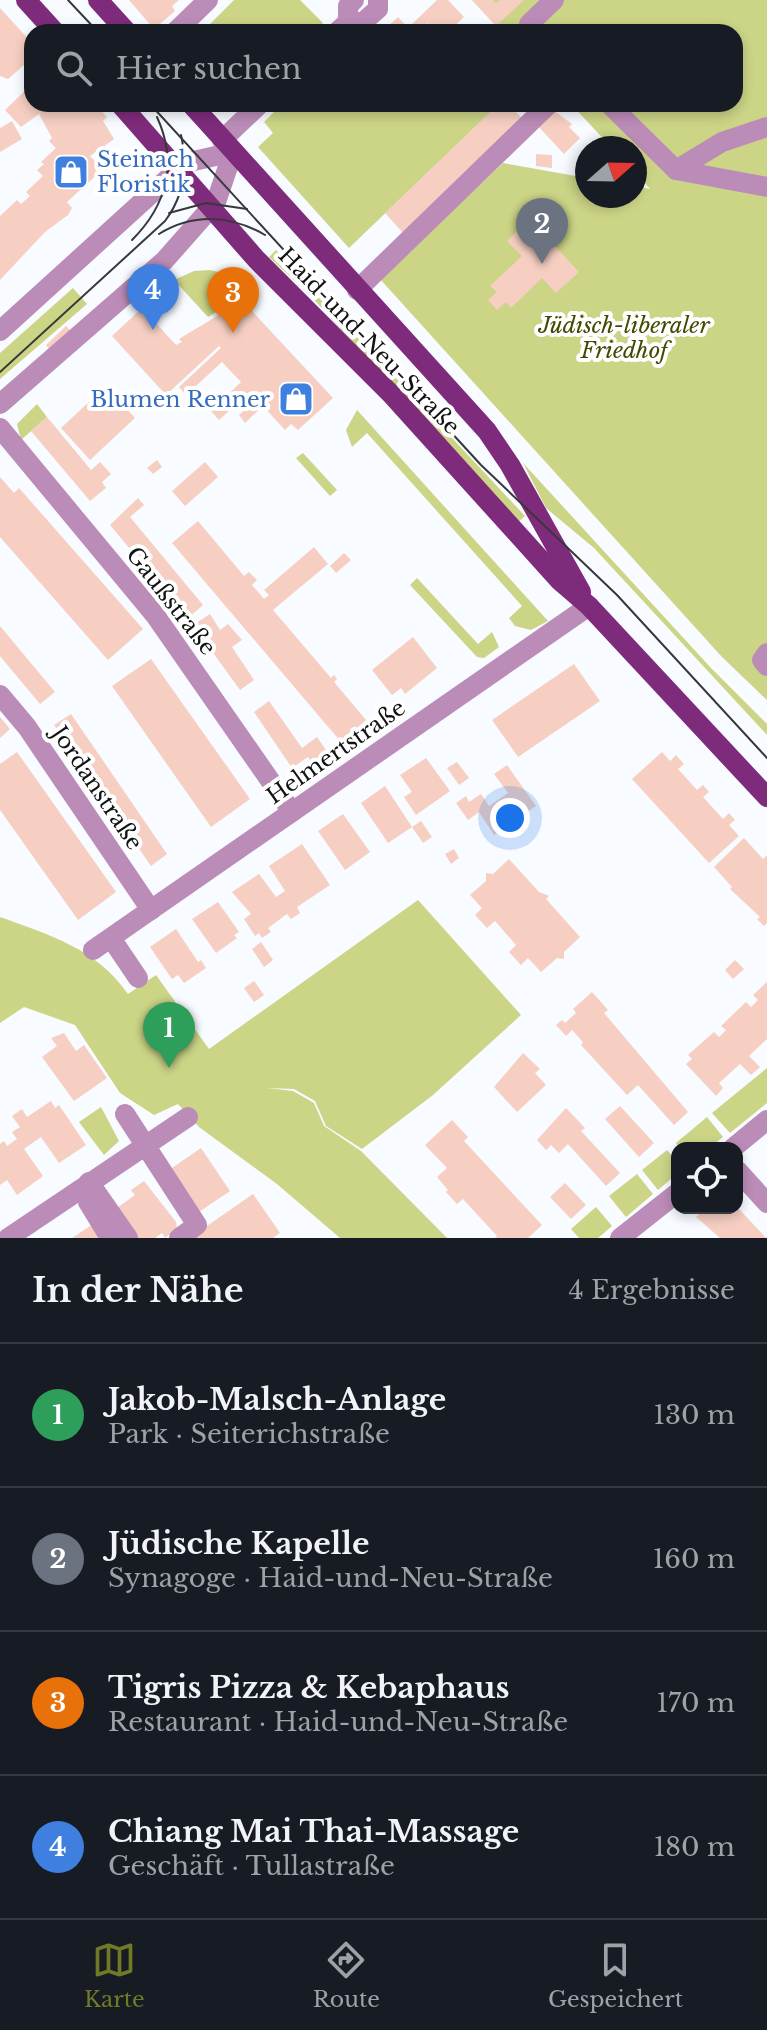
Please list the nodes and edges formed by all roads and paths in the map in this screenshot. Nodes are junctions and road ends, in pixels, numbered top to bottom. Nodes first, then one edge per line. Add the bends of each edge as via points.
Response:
1 (26, 0) edge
2 (98, 0) edge
3 (208, 0) edge
4 (354, 0) edge
5 (378, 0) edge
6 (554, 0) edge
7 (48, 24) edge
8 (120, 24) edge
9 (183, 24) edge
10 (343, 24) edge
11 (355, 24) edge
12 (536, 24) edge
13 (127, 112) edge
14 (198, 112) edge
15 (254, 112) edge
16 (541, 112) edge
17 (617, 112) edge
18 (767, 127) edge
19 (227, 146) junction
20 (176, 170) junction
21 (676, 170) junction
22 (767, 187) edge
23 (211, 209) junction
24 (357, 290) junction
25 (0, 331) edge
26 (0, 404) edge
27 (0, 428) edge
28 (589, 606) junction
29 (767, 653) edge
30 (767, 666) edge
31 (0, 695) edge
32 (767, 797) edge
33 (292, 812) junction
34 (151, 910) junction
35 (111, 938) junction
36 (93, 950) dead end
37 (138, 978) dead end
38 (125, 1114) dead end
39 (188, 1117) dead end
40 (767, 1120) edge
41 (740, 1142) edge
42 (144, 1145) junction
43 (743, 1177) edge
44 (85, 1186) junction
45 (671, 1198) edge
46 (767, 1203) edge
47 (8, 1238) edge
48 (110, 1238) edge
49 (128, 1238) edge
50 (179, 1238) edge
51 (620, 1238) edge

1 - 7 main road
2 - 8 main road
3 - 9 street
4 - 10 street
5 - 11 street via 378,9
6 - 12 street
13 - 20 main road, Haid-und-Neu-Straße
14 - 19 main road, Haid-und-Neu-Straße
15 - 19 street
16 - 24 street
17 - 21 street
18 - 21 street via 722,142
19 - 20 street
19 - 23 street via 224,185
19 - 24 main road, Haid-und-Neu-Straße
20 - 23 main road, Haid-und-Neu-Straße
20 - 25 street
21 - 22 street
23 - 26 street via 156,268
23 - 28 main road, Haid-und-Neu-Straße
24 - 28 main road, Haid-und-Neu-Straße via 499,447
27 - 33 street, Gaußstraße via 155,615
28 - 32 main road, Haid-und-Neu-Straße
28 - 33 street, Helmertstraße
29 - 30 street via 762,660
31 - 34 street, Jordanstraße
33 - 34 street, Helmertstraße
34 - 35 street, Helmertstraße
35 - 36 street, Helmertstraße
35 - 37 street
38 - 42 street
39 - 42 street
40 - 41 street
42 - 44 street
42 - 50 street via 197,1225
43 - 46 street
44 - 47 street
44 - 48 street
44 - 49 street
45 - 51 street

